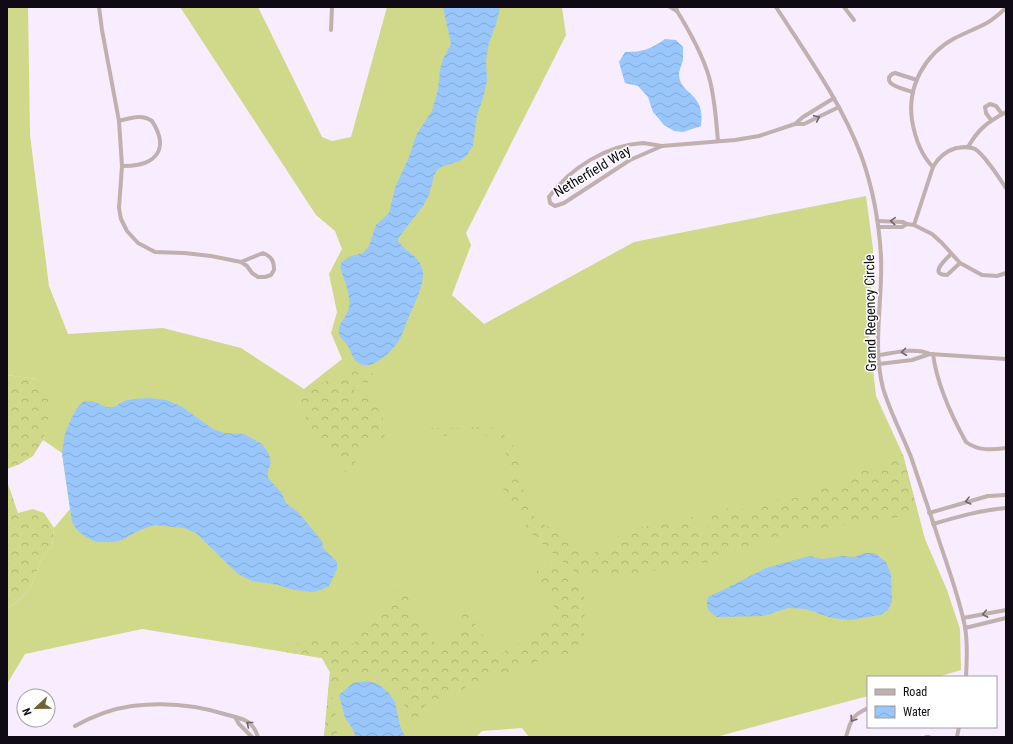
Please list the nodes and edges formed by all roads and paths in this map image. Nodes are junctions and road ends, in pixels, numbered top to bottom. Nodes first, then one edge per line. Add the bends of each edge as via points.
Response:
1 (99, 7) edge
2 (332, 7) edge
3 (670, 7) edge
4 (776, 7) edge
5 (844, 7) edge
6 (677, 9) edge
7 (1005, 9) edge
8 (854, 20) dead end
9 (331, 30) dead end
10 (917, 80) junction
11 (913, 92) junction
12 (834, 98) junction
13 (839, 107) junction
14 (1004, 113) edge
15 (991, 120) junction
16 (119, 121) junction
17 (795, 124) junction
18 (718, 141) junction
19 (662, 146) junction
20 (968, 147) junction
21 (122, 166) junction
22 (933, 167) junction
23 (1006, 188) edge
24 (878, 221) junction
25 (907, 224) junction
26 (914, 225) junction
27 (879, 227) junction
28 (951, 254) junction
29 (241, 262) junction
30 (960, 263) junction
31 (1006, 272) edge
32 (931, 354) junction
33 (879, 355) junction
34 (1006, 359) edge
35 (879, 364) junction
36 (1006, 448) edge
37 (1006, 495) edge
38 (1006, 508) edge
39 (929, 513) junction
40 (933, 524) junction
41 (1006, 610) edge
42 (963, 618) junction
43 (1006, 618) edge
44 (965, 628) junction
45 (966, 676) edge
46 (867, 708) edge
47 (235, 717) junction
48 (75, 726) dead end
49 (252, 737) edge
50 (258, 737) edge
51 (846, 737) edge

1 - 16 street
2 - 9 street
3 - 6 street
4 - 12 street, Grand Regency Circle
5 - 8 street
6 - 18 street via 694,38 710,78
7 - 10 street via 986,24 938,49 928,60
10 - 11 street
10 - 11 street via 895,73 889,77 891,84
11 - 22 street via 913,126 923,155
12 - 13 street, Grand Regency Circle
12 - 17 street, Netherfield Way
17 -> 13 street, Netherfield Way via 804,124
13 - 24 street, Grand Regency Circle via 865,166
14 - 15 street
14 - 15 street via 990,104 985,107
15 - 20 street via 978,131
16 - 21 street
16 - 21 street via 141,117 152,121 160,134 160,145 156,155 149,161
17 - 18 street, Netherfield Way via 759,136
18 - 19 street, Netherfield Way
19 - 19 street, Netherfield Way via 638,156 564,203 555,206 550,203 549,197 554,190 594,157 630,144
20 - 22 street via 948,151
20 - 23 street via 980,154
21 - 29 street via 118,196 121,219 138,244 155,252 198,254
22 - 26 street
25 -> 24 street via 895,220
24 - 27 street, Grand Regency Circle
25 - 26 street
25 - 27 street via 902,227
26 - 28 street via 932,234
27 - 33 street, Grand Regency Circle
28 - 30 street
28 - 30 street via 940,266 940,273 947,275
29 - 29 street via 258,277 271,275 274,270 270,256 263,253
30 - 31 street via 982,275 997,276
32 -> 33 street via 916,351
32 - 34 street
32 - 35 street via 912,360
32 - 36 street via 941,387 966,442 979,448
33 - 35 street, Grand Regency Circle
35 - 39 street, Grand Regency Circle via 887,402 911,456
37 -> 39 street via 988,496
38 - 40 street via 968,514
39 - 40 street, Grand Regency Circle
40 - 42 street, Grand Regency Circle
41 -> 42 street
42 - 44 street, Grand Regency Circle
43 - 44 street
44 - 45 street, Grand Regency Circle
46 -> 51 street via 852,718
47 - 48 street via 183,705 148,704 94,715
47 - 49 street
50 -> 47 street via 249,723

